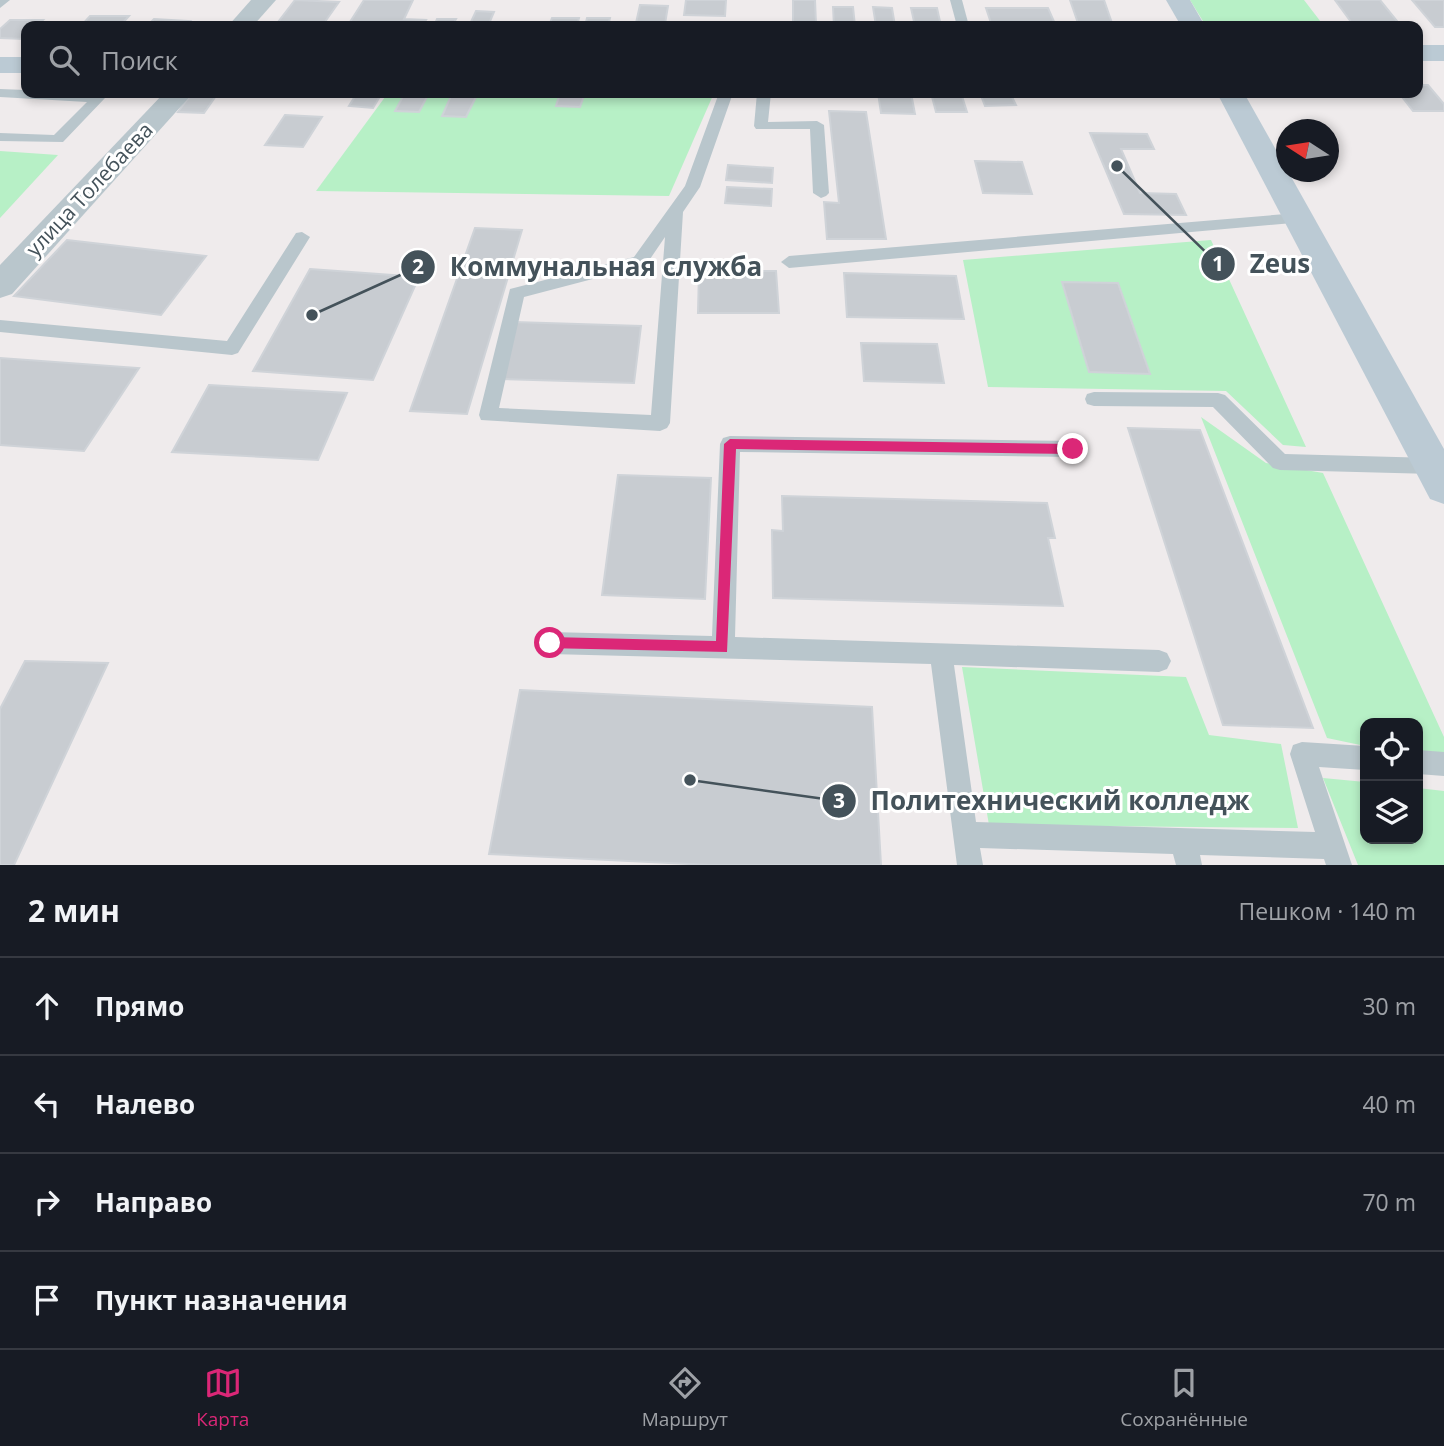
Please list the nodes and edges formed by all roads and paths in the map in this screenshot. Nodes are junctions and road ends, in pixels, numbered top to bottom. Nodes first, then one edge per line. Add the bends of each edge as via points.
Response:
1 (4, 0) edge
2 (264, 0) edge
3 (956, 0) edge
4 (1178, 0) edge
5 (0, 4) edge
6 (245, 21) edge
7 (962, 21) edge
8 (1190, 21) edge
9 (1423, 53) edge
10 (1444, 53) edge
11 (0, 65) edge
12 (21, 65) edge
13 (0, 93) edge
14 (21, 94) edge
15 (99, 98) edge
16 (174, 98) edge
17 (724, 98) edge
18 (764, 98) edge
19 (1233, 98) edge
20 (0, 137) edge
21 (821, 193) dead end
22 (675, 212) junction
23 (1298, 218) junction
24 (302, 237) dead end
25 (789, 262) dead end
26 (0, 286) edge
27 (0, 326) edge
28 (1094, 399) dead end
29 (1073, 449) dead end
30 (1436, 461) edge
31 (550, 643) dead end
32 (723, 648) junction
33 (941, 653) junction
34 (1159, 661) dead end
35 (1360, 758) edge
36 (1423, 762) edge
37 (1444, 764) edge
38 (965, 835) junction
39 (1186, 853) edge
40 (1336, 855) edge
41 (970, 865) edge

1 - 5 lane
2 - 6 street
3 - 7 lane
4 - 8 main road
9 - 10 main road
11 - 12 main road
13 - 14 lane
15 - 20 lane via 58,139
16 - 26 street, улица Толебаева
17 - 22 lane via 692,187
18 - 21 lane via 761,126 817,125
19 - 23 main road
22 - 22 lane via 640,261 516,293 488,415 660,423
23 - 25 lane
23 - 30 main road
24 - 27 lane via 232,348
28 - 30 lane via 1218,400 1280,462
29 - 32 lane via 730,444
31 - 32 lane
32 - 33 lane
33 - 34 lane
33 - 38 lane
35 - 40 lane via 1302,754
36 - 37 lane
38 - 39 lane
38 - 41 lane
39 - 40 lane

